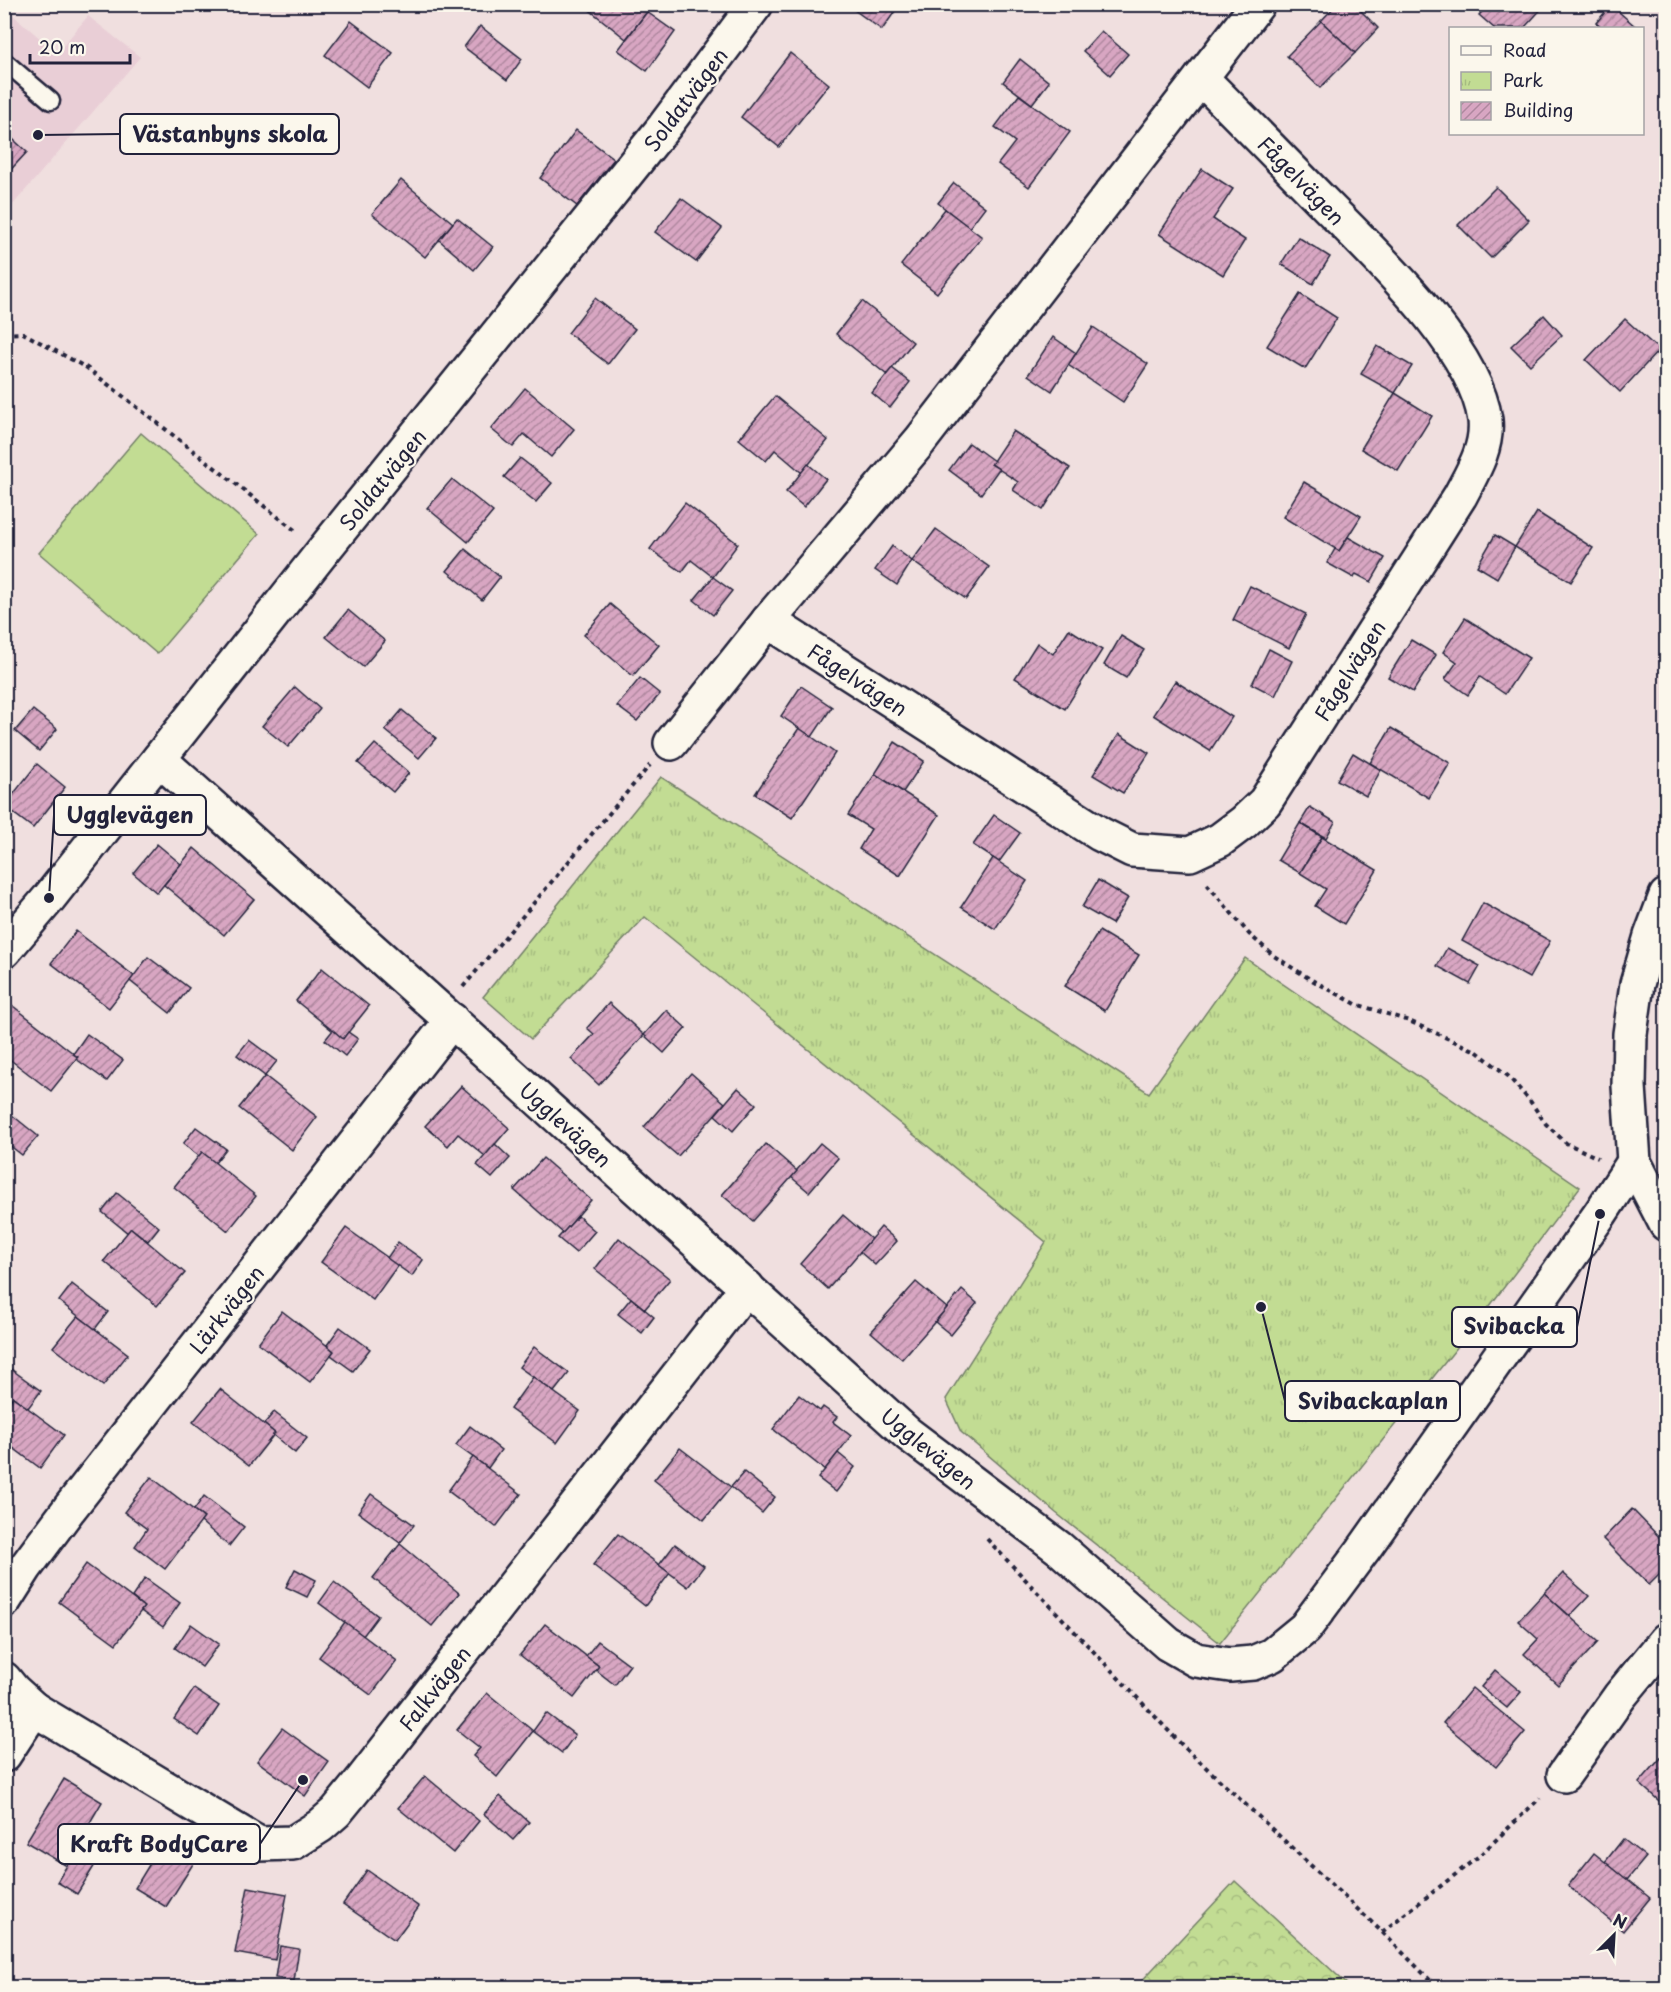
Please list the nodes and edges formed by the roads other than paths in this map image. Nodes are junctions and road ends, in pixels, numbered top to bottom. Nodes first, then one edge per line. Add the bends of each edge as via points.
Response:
1 (756, 4) edge
2 (1258, 4) edge
3 (4, 61) edge
4 (1202, 78) junction
5 (51, 101) dead end
6 (768, 621) junction
7 (671, 743) road end
8 (159, 759) junction
9 (1666, 896) edge
10 (4, 951) edge
11 (447, 1016) junction
12 (1634, 1162) junction
13 (1666, 1224) edge
14 (747, 1287) junction
15 (4, 1601) edge
16 (1666, 1640) edge
17 (4, 1679) edge
18 (34, 1709) junction
19 (4, 1755) edge
20 (1564, 1774) road end

1 - 8 street, Soldatvägen via 664,127
2 - 4 street
3 - 5 lane
4 - 6 street via 920,441
4 - 6 street, Fågelvägen via 1394,275 1440,329 1464,362 1478,392 1485,422 1481,457 1460,496 1265,802 1220,840 1190,854 1132,850 1100,834
6 - 7 street
8 - 10 street, Soldatvägen
8 - 11 street, Ugglevägen
9 - 12 street via 1637,984 1630,1034
11 - 14 street, Ugglevägen
11 - 15 street, Lärkvägen via 69,1509
12 - 13 street
12 - 14 street, Ugglevägen via 1364,1550 1305,1628 1272,1655 1252,1663 1230,1665 1196,1660 1168,1644 1059,1548 908,1434
14 - 18 street, Falkvägen via 363,1779 336,1812 293,1843 259,1844
16 - 20 street
17 - 18 street
18 - 19 street

